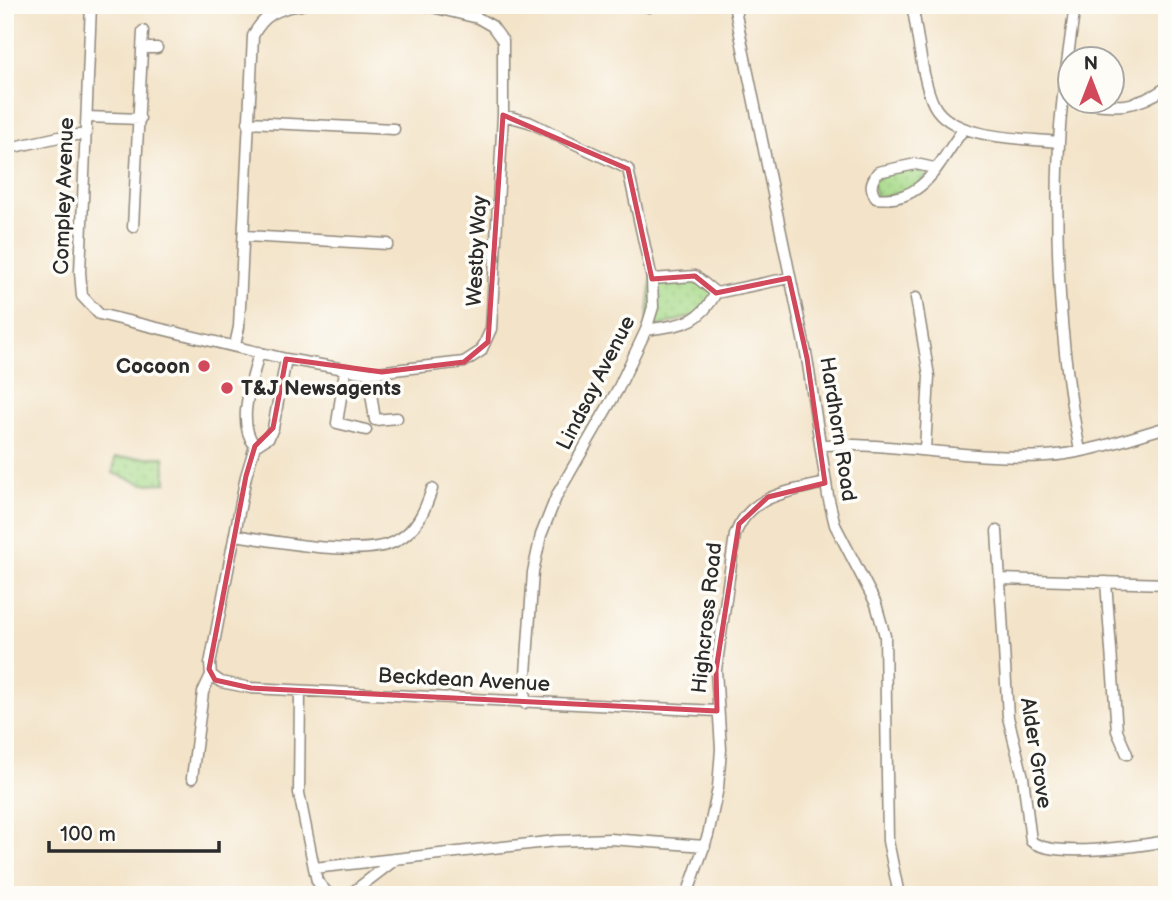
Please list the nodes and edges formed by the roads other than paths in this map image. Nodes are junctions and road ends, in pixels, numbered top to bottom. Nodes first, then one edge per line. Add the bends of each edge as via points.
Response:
1 (91, 5) edge
2 (302, 5) edge
3 (424, 5) edge
4 (733, 5) edge
5 (912, 5) edge
6 (1075, 5) edge
7 (143, 31) dead end
8 (1072, 46) edge
9 (143, 48) junction
10 (157, 48) dead end
11 (1167, 87) edge
12 (1126, 105) edge
13 (503, 115) junction
14 (1064, 116) edge
15 (87, 117) junction
16 (140, 119) junction
17 (248, 122) junction
18 (394, 129) dead end
19 (963, 130) junction
20 (86, 135) junction
21 (1059, 142) junction
22 (5, 149) edge
23 (934, 168) junction
24 (134, 213) junction
25 (147, 214) dead end
26 (133, 227) dead end
27 (244, 236) junction
28 (388, 244) dead end
29 (789, 278) junction
30 (652, 279) junction
31 (716, 292) junction
32 (916, 298) dead end
33 (646, 330) junction
34 (235, 345) junction
35 (259, 352) junction
36 (286, 359) junction
37 (345, 371) junction
38 (368, 373) junction
39 (397, 418) dead end
40 (1167, 426) edge
41 (366, 430) dead end
42 (820, 445) junction
43 (255, 446) junction
44 (925, 450) junction
45 (1080, 451) junction
46 (825, 483) junction
47 (432, 489) dead end
48 (997, 531) dead end
49 (236, 535) junction
50 (1000, 579) junction
51 (1106, 582) junction
52 (1167, 584) edge
53 (212, 675) junction
54 (300, 691) junction
55 (524, 703) junction
56 (717, 711) junction
57 (1127, 754) dead end
58 (192, 778) dead end
59 (1167, 841) edge
60 (705, 846) junction
61 (397, 859) junction
62 (314, 868) junction
63 (330, 895) edge
64 (349, 895) edge
65 (687, 895) edge
66 (899, 895) edge

1 - 15 street, Compley Avenue
2 - 17 street via 276,10 257,27
3 - 13 street, Westby Way via 478,18 498,33 505,52
4 - 29 street, Hardhorn Road
5 - 19 street via 933,103
6 - 8 street
7 - 9 street
9 - 10 street
9 - 16 street
11 - 12 street
13 - 30 street, Lindsay Avenue via 529,122 628,169
13 - 38 street, Westby Way via 488,342 464,362
14 - 21 street
15 - 16 street
15 - 20 street, Compley Avenue
16 - 24 street
17 - 18 street
17 - 27 street
19 - 21 street
19 - 23 street
20 - 22 street
20 - 34 street, Compley Avenue via 80,272 85,301 99,314
21 - 45 street via 1059,310
23 - 23 street via 914,193 887,199 876,198 871,190 878,172 916,164
24 - 25 street
24 - 26 street
27 - 28 street
27 - 34 street
29 - 31 street
29 - 42 street, Hardhorn Road
30 - 31 street via 695,276
30 - 33 street, Lindsay Avenue via 653,307
31 - 33 street via 708,308 692,321
32 - 44 street via 929,376
33 - 55 street, Lindsay Avenue via 557,495 541,535 533,572
34 - 35 street, Compley Avenue
35 - 36 street, Compley Avenue
35 - 43 street via 245,418 248,437
36 - 37 street, Westby Way
36 - 43 street via 273,428 269,437
37 - 38 street, Westby Way
37 - 41 street via 337,423
38 - 39 street via 375,420
40 - 45 street
42 - 44 street
42 - 46 street, Hardhorn Road
43 - 49 street
44 - 45 street via 1026,457
46 - 56 street, Highcross Road via 768,497 753,506 739,524 716,670
46 - 66 street, Hardhorn Road via 835,525 876,604 885,636 888,841
47 - 49 street via 413,528 385,546 355,548
48 - 50 street, Alder Grove
49 - 53 street via 210,664
50 - 51 street
50 - 59 street, Alder Grove via 1008,717 1023,777 1031,841 1049,849
51 - 52 street
51 - 57 street via 1117,731
53 - 54 street, Beckdean Avenue via 234,685
53 - 58 street via 203,692
54 - 55 street, Beckdean Avenue
54 - 62 street via 299,793
55 - 56 street, Beckdean Avenue
56 - 60 street, Highcross Road via 718,788
60 - 61 street via 581,840
60 - 65 street, Highcross Road
61 - 62 street
61 - 64 street
62 - 63 street via 317,881

